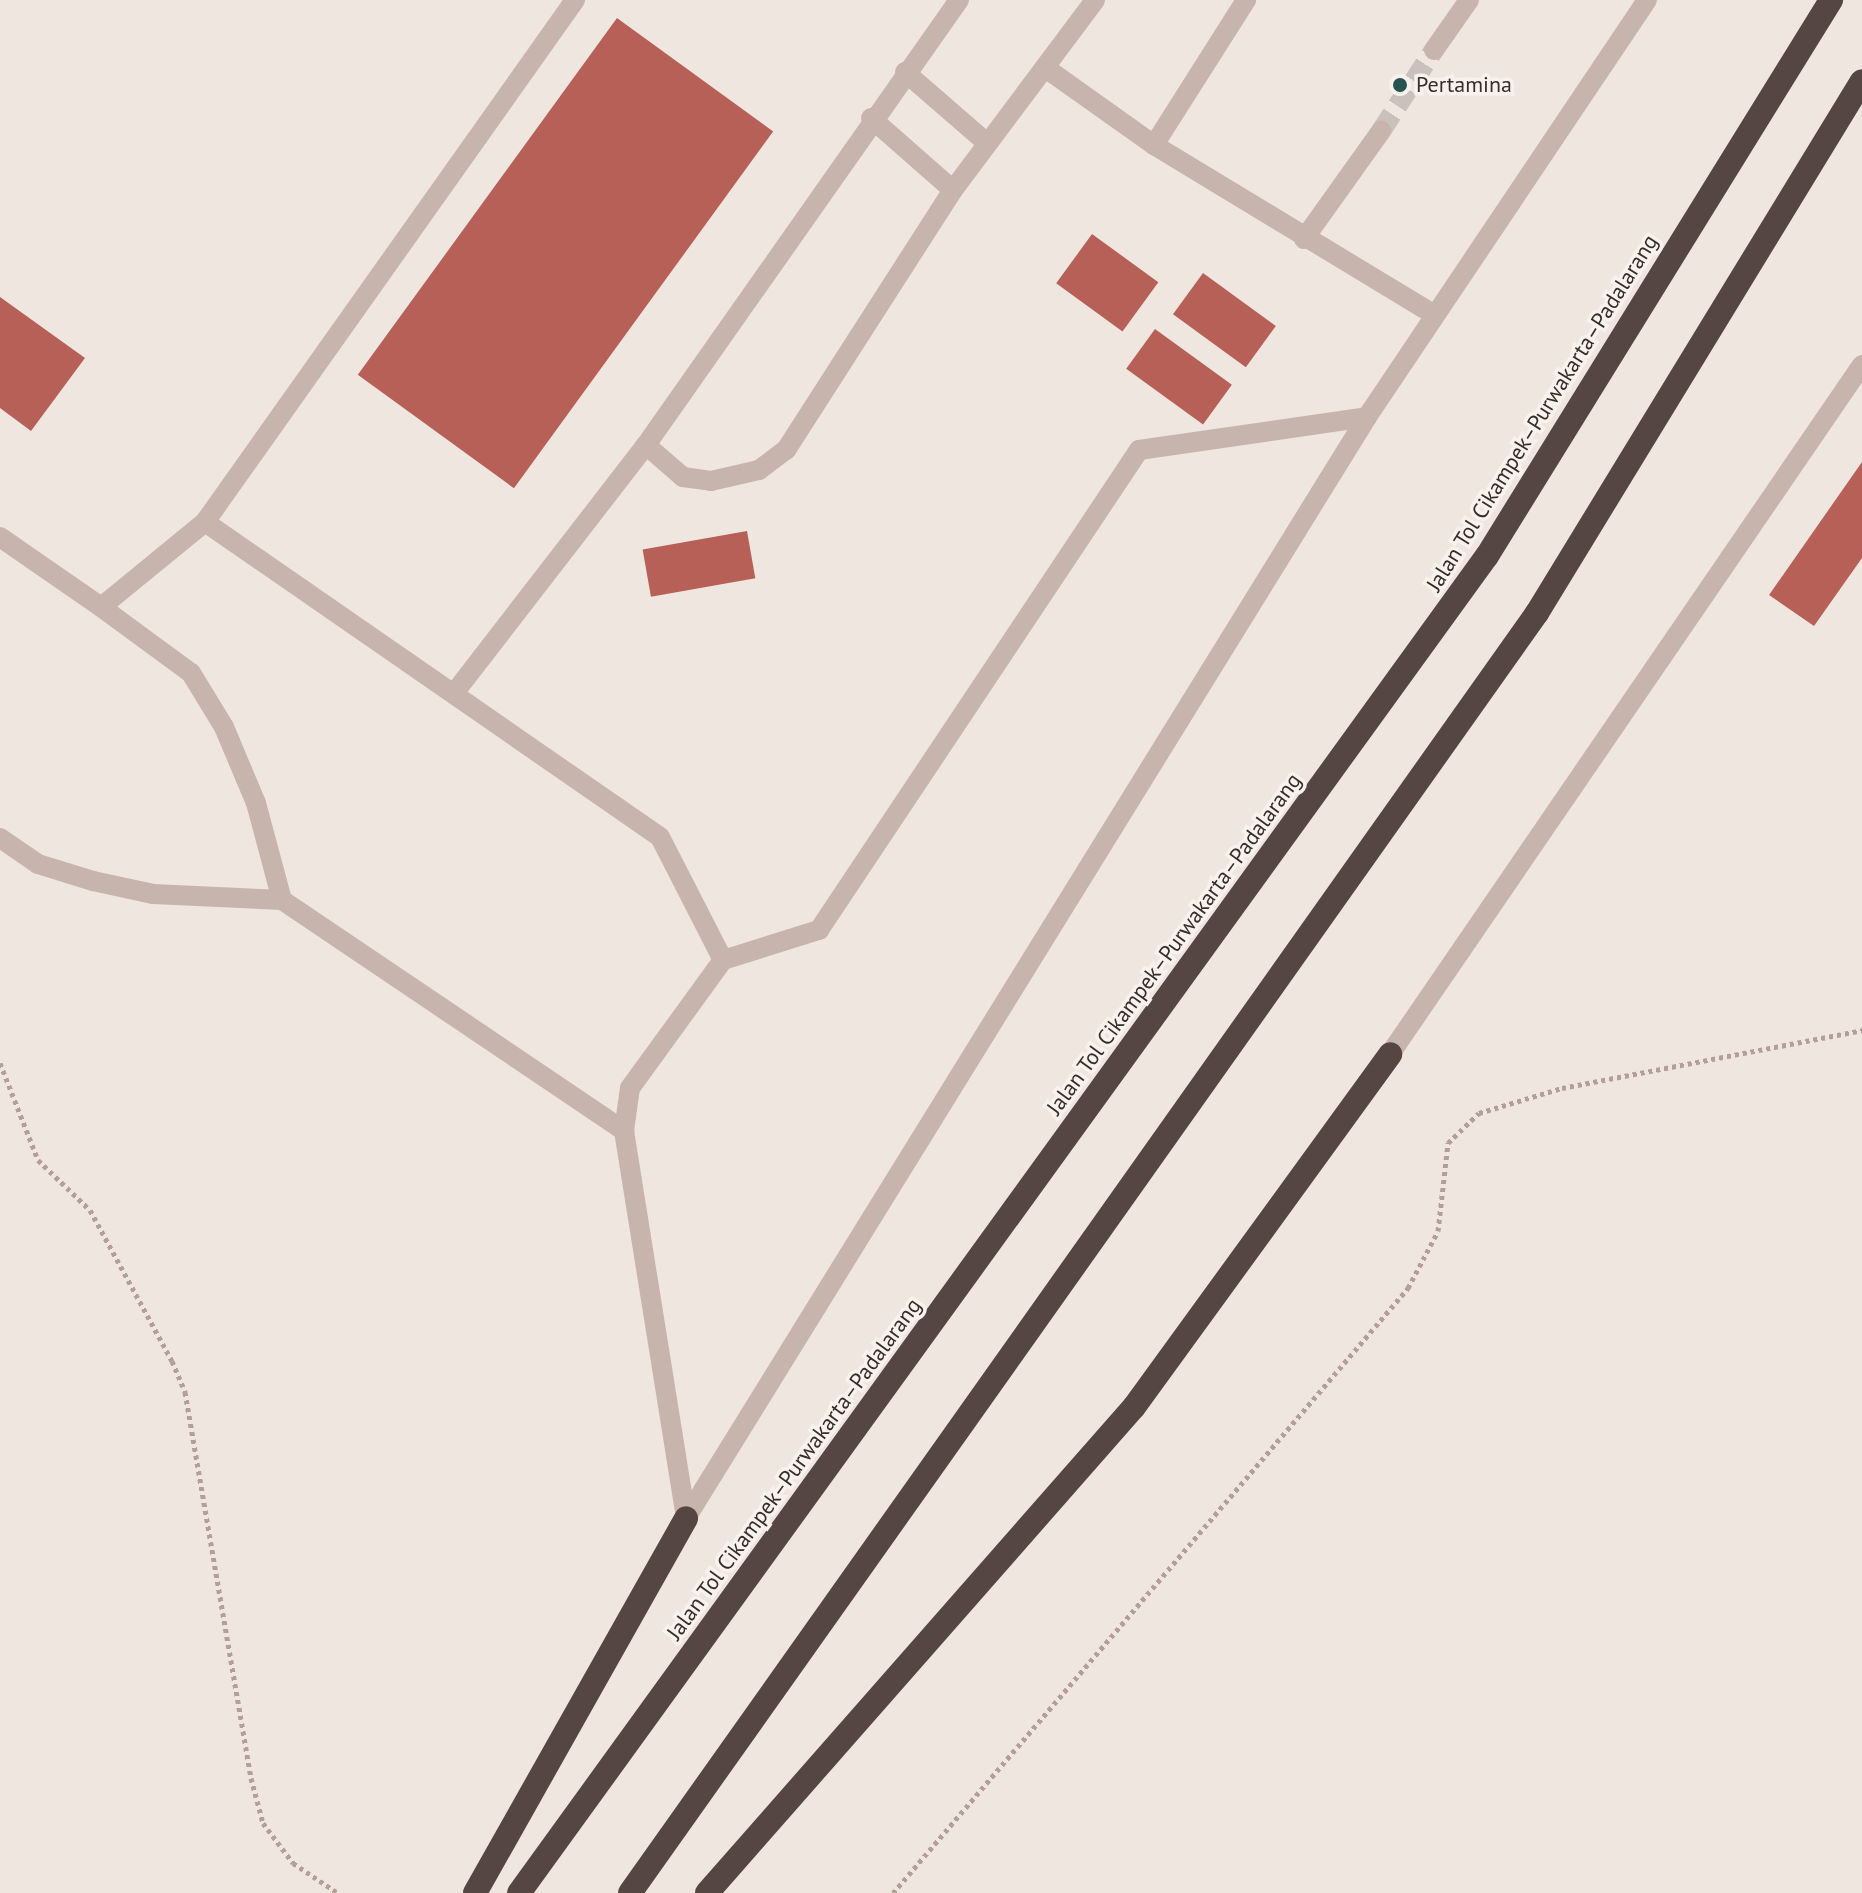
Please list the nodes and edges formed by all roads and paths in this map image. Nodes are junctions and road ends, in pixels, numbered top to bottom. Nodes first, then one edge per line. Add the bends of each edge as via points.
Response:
1 (575, 0) edge
2 (959, 0) edge
3 (1095, 0) edge
4 (1246, 0) edge
5 (1469, 0) edge
6 (1647, 0) edge
7 (1831, 0) edge
8 (1434, 50) tunnel mouth
9 (1047, 69) junction
10 (905, 72) junction
11 (1862, 81) edge
12 (871, 118) junction
13 (1381, 131) tunnel mouth
14 (987, 143) junction
15 (1154, 145) junction
16 (953, 190) junction
17 (1304, 239) junction
18 (1435, 315) junction
19 (1862, 365) edge
20 (1367, 417) junction
21 (646, 445) junction
22 (205, 522) junction
23 (0, 537) edge
24 (101, 607) junction
25 (455, 692) junction
26 (0, 838) edge
27 (282, 900) junction
28 (723, 960) junction
29 (1862, 1030) edge
30 (1390, 1054) joint
31 (0, 1063) edge
32 (624, 1131) junction
33 (686, 1518) junction
34 (338, 1893) edge
35 (475, 1893) edge
36 (519, 1893) edge
37 (630, 1893) edge
38 (707, 1893) edge
39 (893, 1893) edge

1 - 22 lane
2 - 10 lane
3 - 9 lane
4 - 15 lane
5 - 8 lane
6 - 18 lane
7 - 36 highway, Jalan Tol Cikampek–Purwakarta–Padalarang via 1487,556
9 - 14 lane
9 - 15 lane
10 - 12 lane
10 - 14 lane
11 - 37 highway via 1537,613
12 - 16 lane
12 - 21 lane
13 - 17 lane
14 - 16 lane
15 - 17 lane
16 - 21 lane via 786,450 759,470 711,481 683,477
17 - 18 lane
18 - 20 lane
19 - 30 lane
20 - 28 lane via 1139,450 819,930
20 - 33 lane
21 - 25 lane
22 - 24 lane
22 - 25 lane
23 - 24 lane
24 - 27 lane via 191,673 224,727 256,803
25 - 28 lane via 660,837
26 - 27 lane via 38,864 93,881 153,894
27 - 32 lane
28 - 32 lane via 630,1088
29 - 39 path via 1562,1088 1479,1113 1448,1143 1438,1231 1408,1288
30 - 38 highway via 1134,1407
31 - 34 path via 38,1160 90,1210 185,1392 263,1823 293,1863
32 - 33 lane
33 - 35 highway

